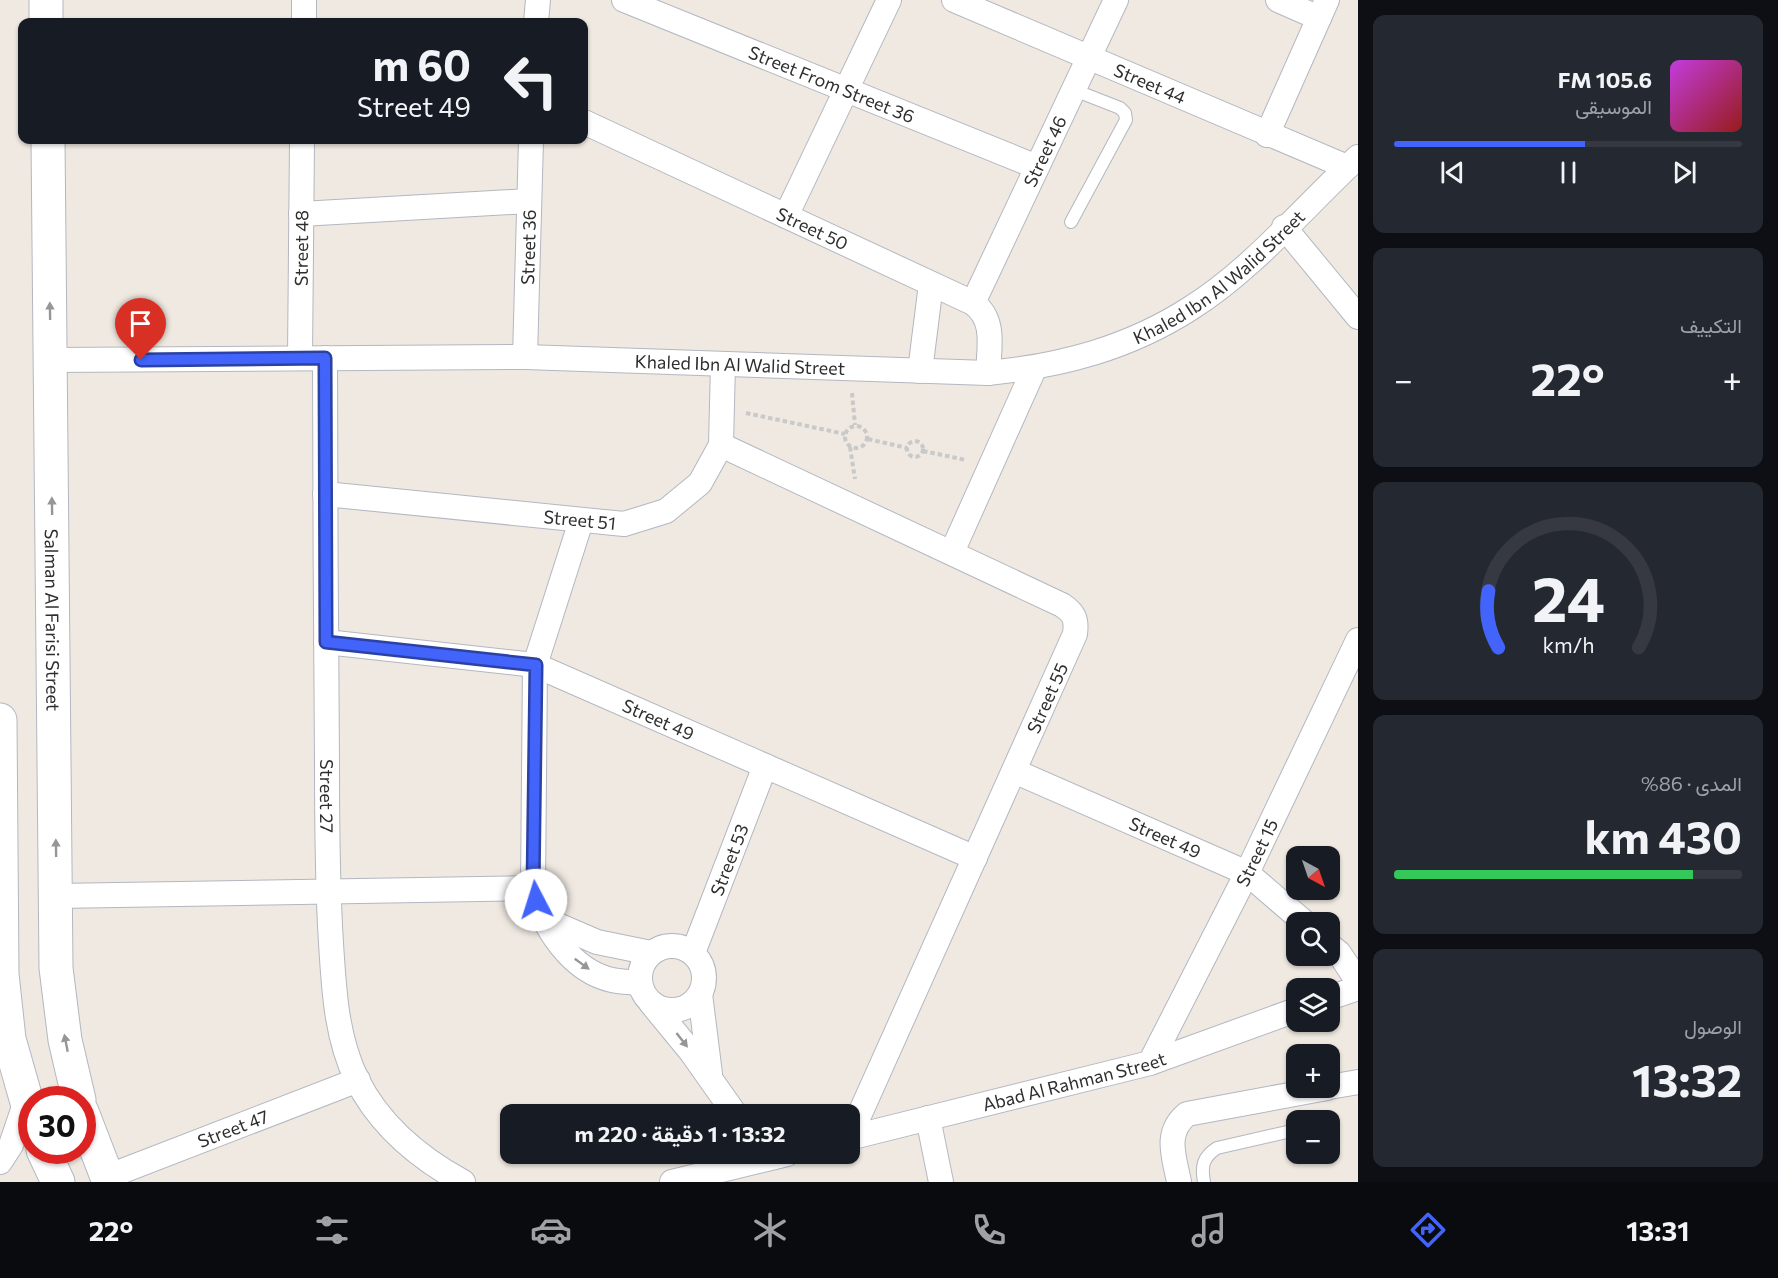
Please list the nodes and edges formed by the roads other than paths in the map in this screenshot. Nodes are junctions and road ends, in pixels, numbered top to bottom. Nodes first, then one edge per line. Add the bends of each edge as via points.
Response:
1 (46, 0) edge
2 (304, 0) edge
3 (538, 0) edge
4 (889, 0) edge
5 (954, 0) edge
6 (1116, 0) edge
7 (1278, 0) edge
8 (639, 3) edge
9 (1323, 9) edge
10 (46, 18) edge
11 (304, 18) edge
12 (536, 18) edge
13 (1089, 58) junction
14 (846, 89) junction
15 (1074, 90) junction
16 (588, 124) edge
17 (1267, 135) junction
18 (48, 144) edge
19 (302, 144) edge
20 (531, 144) edge
21 (1353, 162) edge
22 (1037, 167) junction
23 (529, 201) junction
24 (301, 214) junction
25 (786, 216) junction
26 (1071, 222) dead end
27 (1284, 227) junction
28 (931, 284) junction
29 (973, 303) junction
30 (1358, 317) edge
31 (525, 357) junction
32 (300, 358) junction
33 (325, 358) junction
34 (50, 360) junction
35 (723, 364) junction
36 (1034, 369) junction
37 (920, 371) junction
38 (988, 373) junction
39 (722, 445) junction
40 (325, 494) junction
41 (581, 521) junction
42 (951, 552) junction
43 (1358, 640) edge
44 (326, 642) junction
45 (536, 665) junction
46 (0, 720) edge
47 (765, 766) junction
48 (1014, 771) junction
49 (975, 858) junction
50 (1247, 873) junction
51 (533, 888) junction
52 (328, 892) junction
53 (56, 896) junction
54 (1292, 912) edge
55 (546, 920) junction
56 (651, 953) junction
57 (693, 953) junction
58 (1340, 956) edge
59 (1358, 982) edge
60 (1358, 988) edge
61 (646, 993) junction
62 (700, 994) junction
63 (1340, 994) edge
64 (1286, 1014) edge
65 (1150, 1063) junction
66 (358, 1080) junction
67 (710, 1080) junction
68 (1358, 1082) edge
69 (1340, 1085) edge
70 (21, 1086) edge
71 (76, 1086) edge
72 (1286, 1095) edge
73 (728, 1104) edge
74 (860, 1114) edge
75 (928, 1118) junction
76 (18, 1132) edge
77 (1286, 1132) edge
78 (860, 1135) edge
79 (96, 1149) edge
80 (0, 1162) edge
81 (50, 1164) edge
82 (738, 1164) edge
83 (108, 1180) edge
84 (58, 1182) edge
85 (463, 1182) edge
86 (672, 1182) edge
87 (941, 1182) edge
88 (1179, 1182) edge
89 (1204, 1182) edge

1 - 10 street
2 - 11 street
3 - 12 street
4 - 14 street
5 - 13 street, Street 44
6 - 13 street, Street 46
7 - 9 street
8 - 14 street, Street From Street 36
9 - 17 street
13 - 15 street, Street 46
13 - 17 street, Street 44
14 - 22 street, Street From Street 36
14 - 25 street
15 - 22 street, Street 46
15 - 26 lane via 1120,108 1126,120
16 - 25 street, Street 50
17 - 21 street, Street 44
34 -> 18 street, Salman Al Farisi Street
19 - 24 street, Street 48
20 - 23 street, Street 36
21 - 27 street, Khaled Ibn Al Walid Street
22 - 29 street, Street 46
23 - 24 street
23 - 31 street, Street 36
24 - 32 street, Street 48
25 - 28 street, Street 50
27 - 30 street
27 - 36 street, Khaled Ibn Al Walid Street via 1238,272 1192,308 1142,335 1089,356
28 - 29 street, Street 50
28 - 37 street
29 - 38 street via 987,318 990,328
31 - 33 street, Khaled Ibn Al Walid Street
31 - 35 street, Khaled Ibn Al Walid Street
32 - 33 street, Khaled Ibn Al Walid Street
32 - 34 street, Khaled Ibn Al Walid Street
33 - 40 street, Street 27
53 -> 34 street, Salman Al Farisi Street
35 - 37 street, Khaled Ibn Al Walid Street
35 - 39 street
36 - 38 street, Khaled Ibn Al Walid Street
36 - 42 street
37 - 38 street, Khaled Ibn Al Walid Street
39 - 41 street, Street 51 via 700,483 666,511 624,524
39 - 42 street, Street 55
40 - 41 street, Street 51
40 - 44 street, Street 27
41 - 45 street
42 - 48 street, Street 55 via 1062,605 1077,622 1076,634
43 - 50 street, Street 15
44 - 45 street, Street 49
44 - 52 street, Street 27
45 - 47 street, Street 49
45 - 51 street
46 - 70 street via 2,974 9,1039
47 - 49 street, Street 49
47 - 57 street, Street 53
48 - 49 street, Street 55
48 - 50 street, Street 49
49 - 74 street, Street 55
50 - 54 street, Street 49
50 - 65 street, Street 15
51 - 52 street
51 - 55 street
52 - 53 street
52 - 66 street, Street 27 via 334,998 342,1040
71 -> 53 street, Salman Al Farisi Street via 64,1040 56,968
55 - 56 street via 597,942
55 -> 61 street via 561,946 582,967
56 - 57 street via 672,945
56 - 61 street via 644,962
57 - 62 street via 704,972
58 - 59 street
60 - 63 street
61 - 62 street via 672,1011 693,1003
61 -> 67 street
62 - 67 street
64 - 65 street, Abad Al Rahman Street
65 - 75 street, Abad Al Rahman Street
66 - 83 street, Street 47
66 - 85 street, Street 27 via 379,1114 405,1144
67 - 73 street
68 - 69 street
72 - 88 street via 1187,1114 1178,1121 1171,1142
75 - 78 street, Abad Al Rahman Street
75 - 87 street
76 - 80 street
77 - 89 lane via 1217,1148 1207,1154 1202,1165
79 - 83 street
81 - 84 street
82 - 86 street

